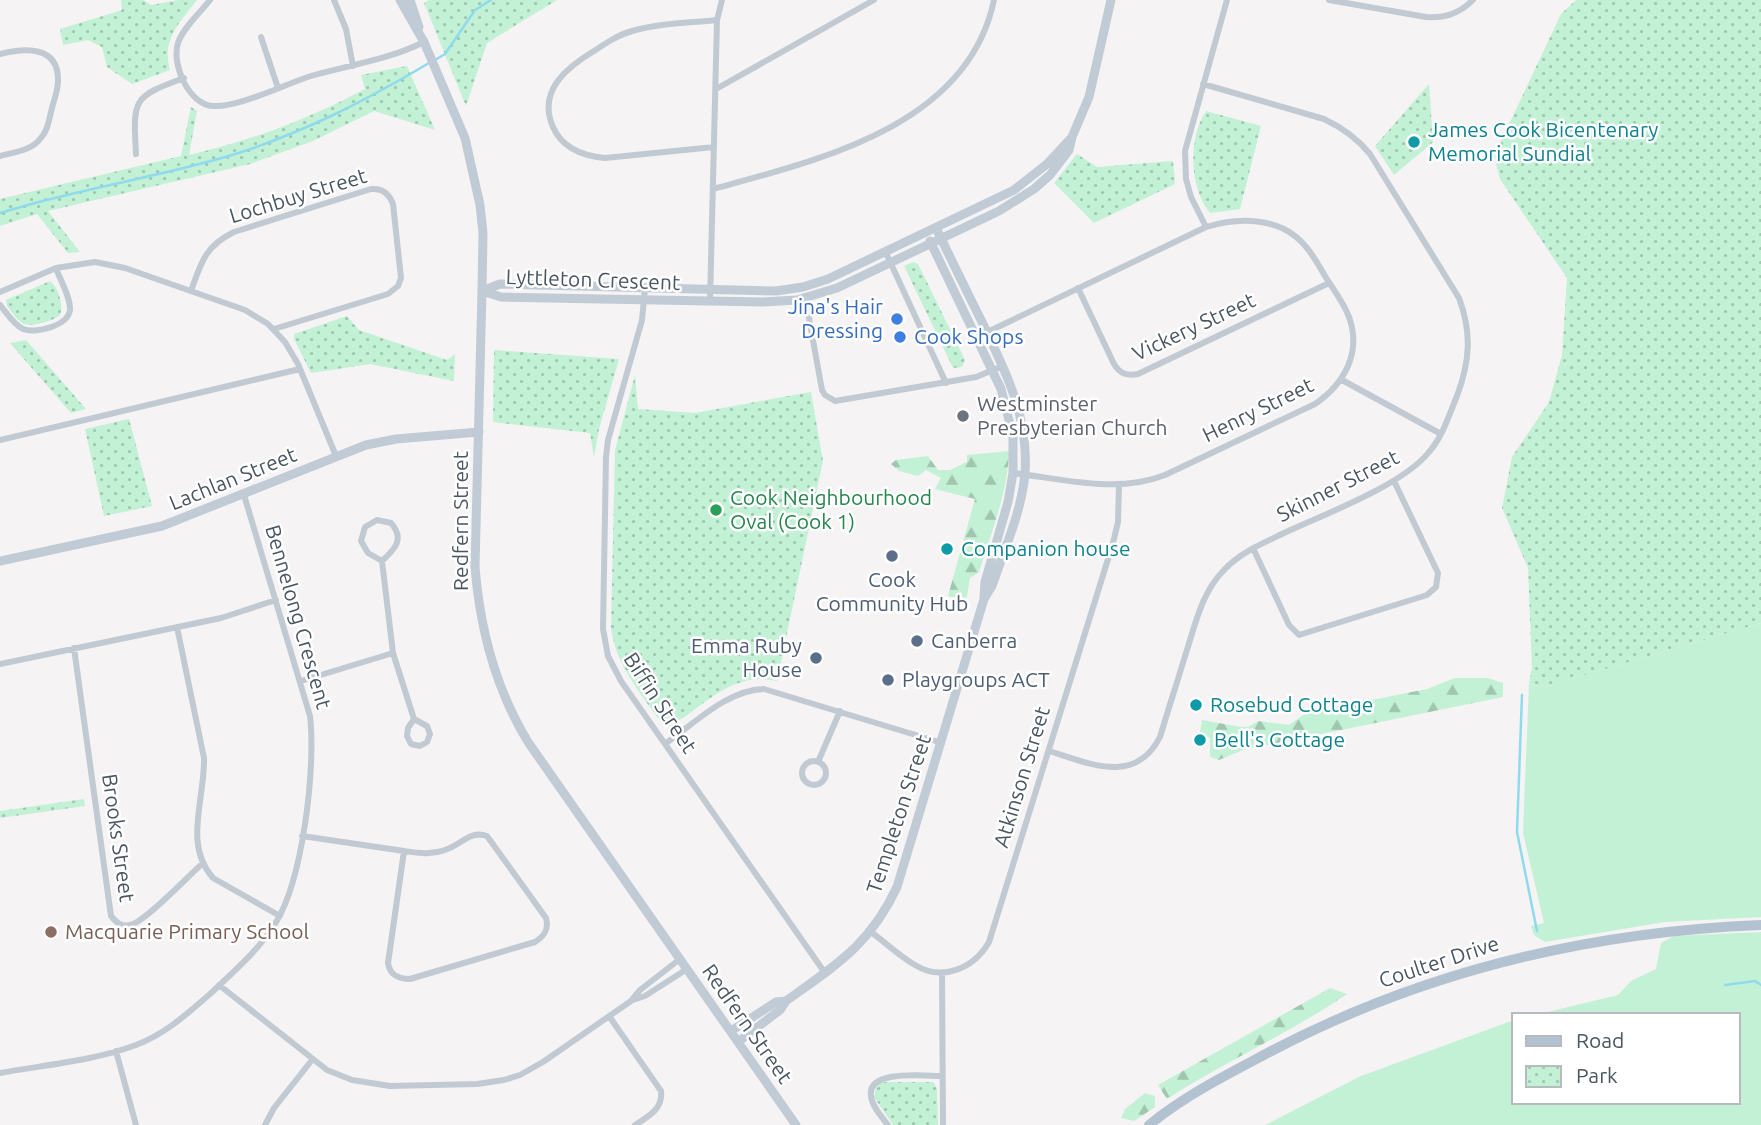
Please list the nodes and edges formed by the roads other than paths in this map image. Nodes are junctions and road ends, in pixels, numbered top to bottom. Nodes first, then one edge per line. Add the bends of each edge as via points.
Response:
1 (210, 0) edge
2 (334, 0) edge
3 (400, 0) edge
4 (410, 0) edge
5 (722, 0) edge
6 (874, 0) edge
7 (993, 0) edge
8 (1111, 0) edge
9 (1227, 0) edge
10 (1329, 0) edge
11 (1474, 0) edge
12 (717, 20) junction
13 (261, 37) dead end
14 (424, 43) junction
15 (0, 54) edge
16 (354, 66) junction
17 (184, 78) junction
18 (1203, 84) junction
19 (278, 88) junction
20 (716, 89) junction
21 (1072, 137) junction
22 (714, 147) junction
23 (136, 154) dead end
24 (0, 156) edge
25 (713, 190) junction
26 (1206, 227) junction
27 (936, 228) junction
28 (927, 233) junction
29 (942, 239) junction
30 (932, 243) junction
31 (886, 253) junction
32 (891, 263) junction
33 (56, 268) junction
34 (1329, 283) junction
35 (803, 287) junction
36 (645, 288) junction
37 (1078, 288) junction
38 (711, 289) junction
39 (191, 291) junction
40 (482, 291) junction
41 (0, 292) edge
42 (806, 298) junction
43 (645, 300) junction
44 (710, 301) junction
45 (0, 305) edge
46 (274, 330) junction
47 (987, 332) junction
48 (977, 337) junction
49 (1003, 366) junction
50 (300, 369) junction
51 (993, 370) junction
52 (1342, 380) junction
53 (946, 383) junction
54 (479, 432) junction
55 (1441, 434) junction
56 (0, 440) edge
57 (336, 456) junction
58 (1013, 473) junction
59 (1024, 474) junction
60 (1394, 481) junction
61 (1119, 485) junction
62 (244, 495) junction
63 (1253, 548) junction
64 (0, 561) edge
65 (382, 561) junction
66 (984, 599) junction
67 (276, 600) junction
68 (177, 627) junction
69 (74, 649) junction
70 (393, 653) junction
71 (0, 664) edge
72 (301, 681) junction
73 (840, 711) junction
74 (414, 719) junction
75 (942, 743) junction
76 (665, 744) junction
77 (1049, 751) junction
78 (818, 762) dead end
79 (302, 836) junction
80 (404, 850) junction
81 (202, 864) junction
82 (280, 916) junction
83 (1761, 925) edge
84 (871, 932) junction
85 (680, 959) junction
86 (687, 969) junction
87 (825, 973) junction
88 (942, 973) junction
89 (219, 985) junction
90 (631, 1001) junction
91 (786, 1001) junction
92 (609, 1016) junction
93 (731, 1031) junction
94 (738, 1042) junction
95 (116, 1051) junction
96 (312, 1060) junction
97 (0, 1073) edge
98 (942, 1076) junction
99 (1150, 1123) edge
100 (136, 1125) edge
101 (265, 1125) edge
102 (635, 1125) edge
103 (796, 1125) edge
104 (888, 1125) edge
105 (943, 1125) edge

1 - 17 street via 178,42
2 - 16 street
3 - 14 street, Redfern Street
4 - 14 street, Redfern Street
5 - 12 street
6 - 20 street
7 - 25 street via 975,52 947,87 920,109 822,158
8 - 21 street, Lyttleton Crescent via 1089,97
9 - 18 street
10 - 11 street via 1426,18 1454,14
12 - 20 street
12 - 22 street via 644,28 615,38 563,73 549,102 555,131 572,149 591,156
13 - 19 street
14 - 16 street
14 - 40 street, Redfern Street via 465,138 476,177 483,233
15 - 24 street via 32,49 43,53 54,64 58,79 40,140
16 - 19 street
17 - 19 street via 191,95 211,106 226,106
17 - 23 street via 142,97 134,120
18 - 26 street via 1185,160 1191,197
18 - 55 street, Skinner Street via 1324,119 1347,132 1370,154 1454,290 1465,316 1468,362
20 - 22 street
21 - 27 street, Lyttleton Crescent via 1014,190
21 - 29 street, Lyttleton Crescent via 1065,158 1034,189
22 - 25 street
25 - 38 street
26 - 34 street, Henry Street via 1238,220 1285,229 1308,248
26 - 37 street, Henry Street
27 - 28 street, Lyttleton Crescent
27 - 29 street, Templeton Street
28 - 30 street, Templeton Street
28 - 31 street, Lyttleton Crescent
29 - 30 street, Lyttleton Crescent
29 - 47 street, Templeton Street
30 - 32 street, Lyttleton Crescent
30 - 48 street, Templeton Street
31 - 32 street
31 - 35 street, Lyttleton Crescent
32 - 42 street, Lyttleton Crescent
32 - 53 street
33 - 39 street via 82,262 111,264
33 - 41 street
33 - 45 street via 69,305 62,322 23,329
34 - 37 street, Vickery Street via 1130,375 1114,365
34 - 52 street, Henry Street via 1353,332 1353,353
35 - 38 street, Lyttleton Crescent
35 - 42 street
36 - 38 street, Lyttleton Crescent
36 - 40 street, Lyttleton Crescent via 500,285
36 - 43 street, Biffin Street
37 - 47 street, Henry Street
38 - 44 street
39 - 46 street via 245,310
39 - 46 street, Lochbuy Street via 206,254 221,238 371,190 384,191 393,204 398,286 388,294
40 - 43 street, Lyttleton Crescent via 501,297
40 - 54 street, Redfern Street
42 - 44 street, Lyttleton Crescent
42 - 53 street via 822,390 829,398 842,401
43 - 44 street, Lyttleton Crescent
43 - 76 street, Biffin Street via 606,457 604,638 616,673
46 - 50 street
47 - 48 street, Henry Street
47 - 49 street, Templeton Street
48 - 51 street, Templeton Street
49 - 51 street
49 - 59 street, Templeton Street via 1023,424
50 - 56 street
50 - 57 street
51 - 53 street
51 - 58 street, Templeton Street via 1009,412
52 - 55 street
52 - 61 street, Henry Street via 1315,404 1165,475
54 - 57 street, Lachlan Street via 376,442
54 - 85 street, Redfern Street via 478,603 503,695 528,742
55 - 60 street, Skinner Street via 1416,466
57 - 62 street, Lachlan Street
58 - 59 street, Henry Street
58 - 66 street, Templeton Street
59 - 61 street, Henry Street
59 - 66 street, Templeton Street via 1017,508
60 - 63 street, Skinner Street
60 - 63 street via 1438,573 1436,587 1427,594 1298,635
61 - 77 street, Atkinson Street via 1113,543
62 - 64 street, Lachlan Street via 162,526
62 - 67 street, Bennelong Crescent
63 - 77 street, Skinner Street via 1225,569 1205,595 1152,751 1135,763 1109,768
65 - 65 street via 368,554 361,541 365,527 377,520 391,523 398,535 397,547
65 - 70 street
66 - 75 street, Templeton Street
67 - 68 street
67 - 72 street, Bennelong Crescent
68 - 69 street
68 - 81 street via 204,758 196,839
69 - 71 street
69 - 81 street, Brooks Street via 111,916 123,925 139,922
70 - 72 street
70 - 74 street
72 - 79 street, Bennelong Crescent via 313,737
73 - 75 street
73 - 76 street via 775,691 752,689 731,698
73 - 78 street
74 - 74 street via 429,729 430,738 420,746 411,744 407,736
75 - 84 street, Templeton Street via 897,887
76 - 87 street, Biffin Street
77 - 88 street, Atkinson Street via 989,942 971,963
79 - 80 street
79 - 82 street, Bennelong Crescent via 293,883
80 - 80 street via 432,853 473,835 488,836 546,918 545,934 535,942 410,979 397,977 388,963
81 - 82 street via 223,886
82 - 89 street, Bennelong Crescent via 251,955
83 - 99 main road, Coulter Drive via 1610,939 1438,980 1303,1034 1227,1074
84 - 87 street, Templeton Street
84 - 88 street via 914,965
85 - 86 street, Redfern Street
85 - 90 street
86 - 90 street
86 - 93 street, Redfern Street
87 - 91 street, Templeton Street
88 - 98 street
89 - 95 street, Bennelong Crescent via 174,1024
89 - 96 street
90 - 92 street
91 - 93 street, Templeton Street via 776,1002
91 - 94 street, Templeton Street
92 - 96 street via 528,1071 495,1082 370,1084 343,1077
92 - 102 street via 661,1091 658,1107
93 - 94 street, Redfern Street
94 - 103 street, Redfern Street
95 - 97 street, Bennelong Crescent
95 - 100 street
96 - 101 street
98 - 104 street via 885,1077 875,1082 871,1097
98 - 105 street

